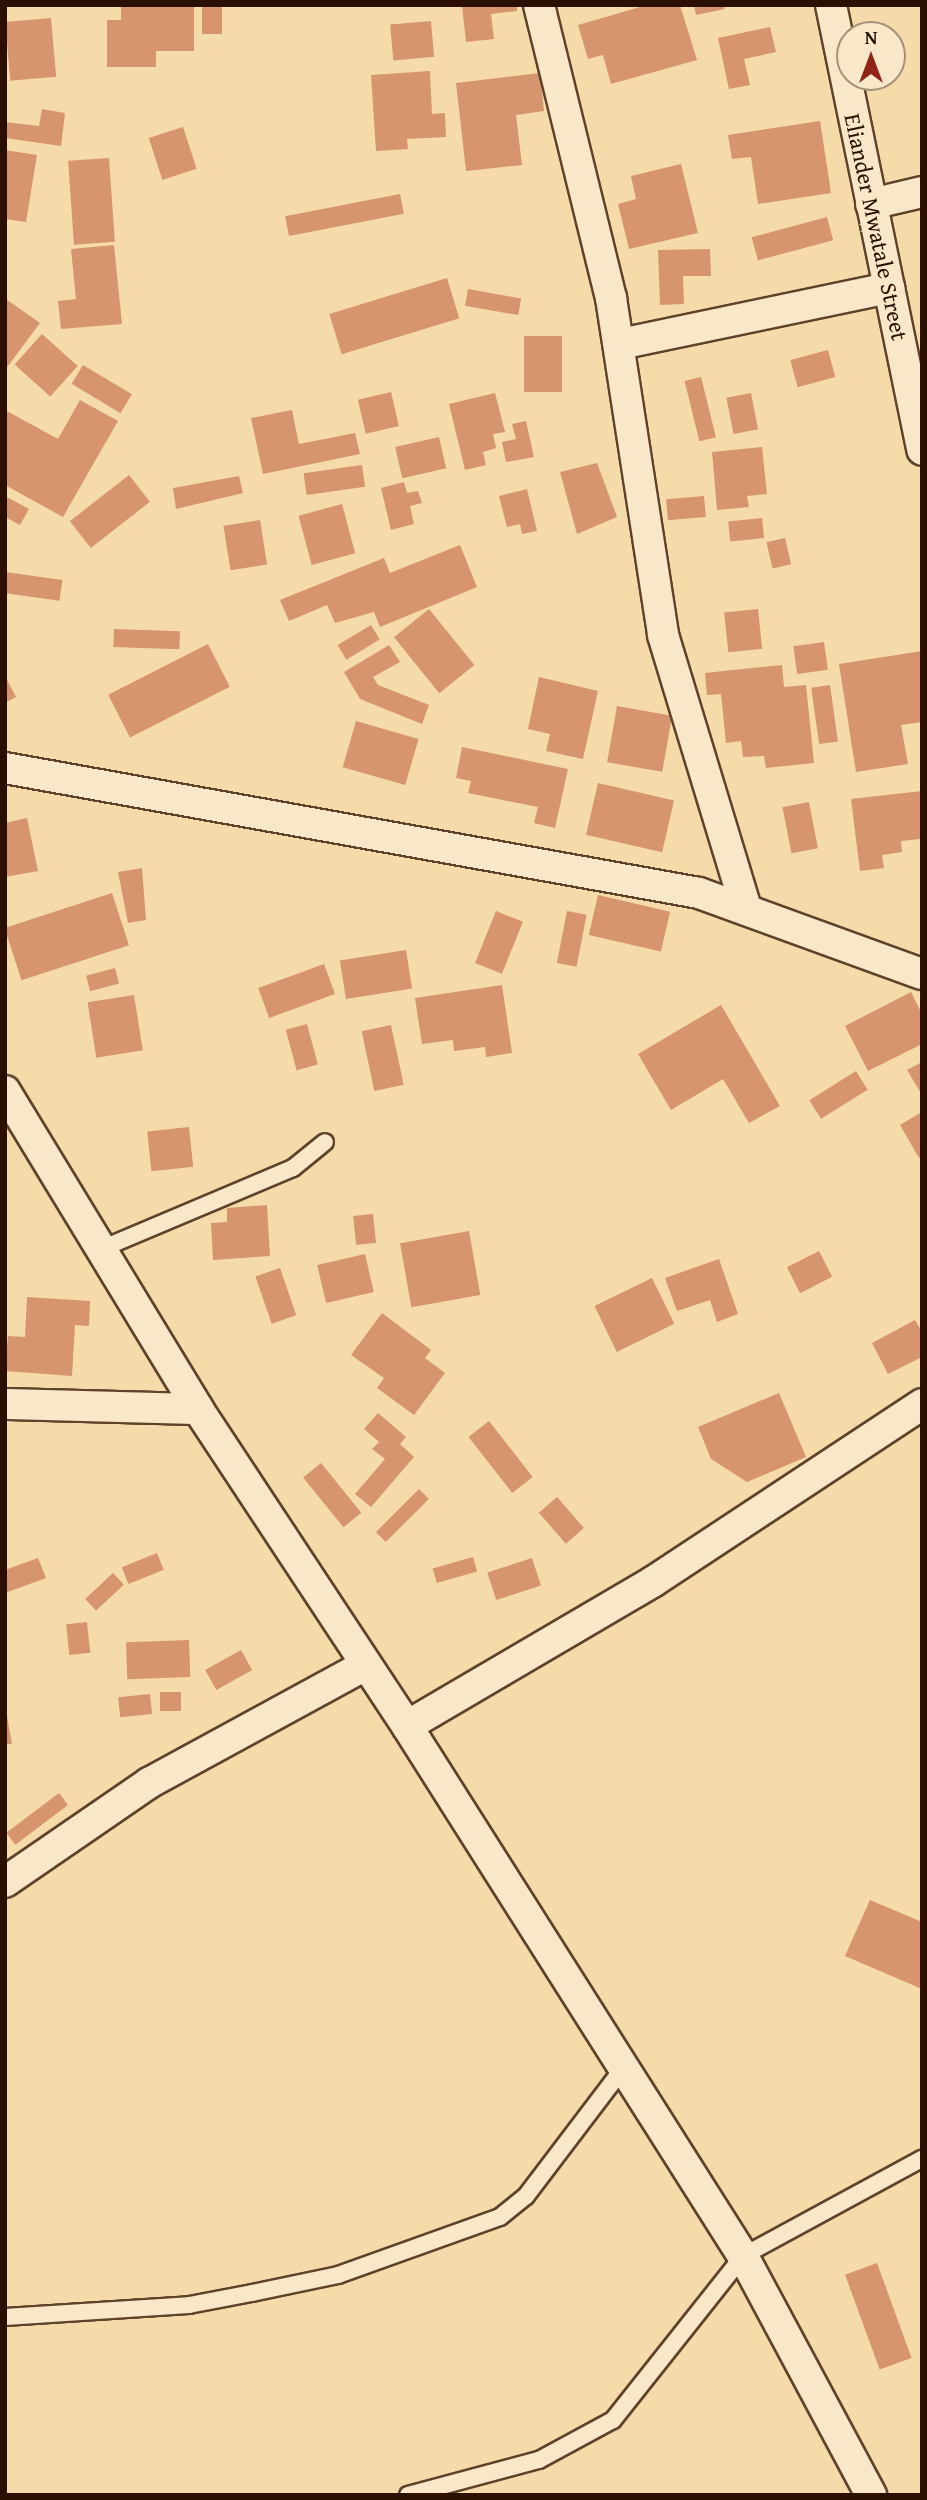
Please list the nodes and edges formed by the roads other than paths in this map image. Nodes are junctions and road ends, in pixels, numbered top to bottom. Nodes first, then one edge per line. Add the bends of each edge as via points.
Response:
1 (539, 5) edge
2 (831, 5) edge
3 (922, 192) edge
4 (871, 204) junction
5 (889, 288) junction
6 (620, 344) junction
7 (922, 450) edge
8 (5, 768) edge
9 (746, 909) junction
10 (922, 974) edge
11 (5, 1091) edge
12 (325, 1142) dead end
13 (101, 1249) junction
14 (5, 1404) edge
15 (922, 1404) edge
16 (198, 1409) junction
17 (365, 1665) junction
18 (407, 1726) junction
19 (5, 1882) edge
20 (624, 2067) junction
21 (922, 2159) edge
22 (743, 2256) junction
23 (5, 2317) edge
24 (408, 2495) edge
25 (871, 2495) edge

1 - 6 street
2 - 4 street, Eliander Mwatale Street
3 - 4 street
4 - 5 street, Eliander Mwatale Street
5 - 6 street
5 - 7 street, Eliander Mwatale Street
6 - 9 street via 663,635 680,706
8 - 9 street via 699,894
9 - 10 street
11 - 13 street
12 - 13 lane via 293,1168
13 - 16 street
14 - 16 street
15 - 18 street via 654,1581
16 - 17 street
17 - 18 street
17 - 19 street via 149,1783
18 - 20 street
20 - 22 street
20 - 23 lane via 534,2187 500,2217 338,2275 240,2295 189,2305
21 - 22 lane
22 - 24 lane via 613,2420 539,2460
22 - 25 street

